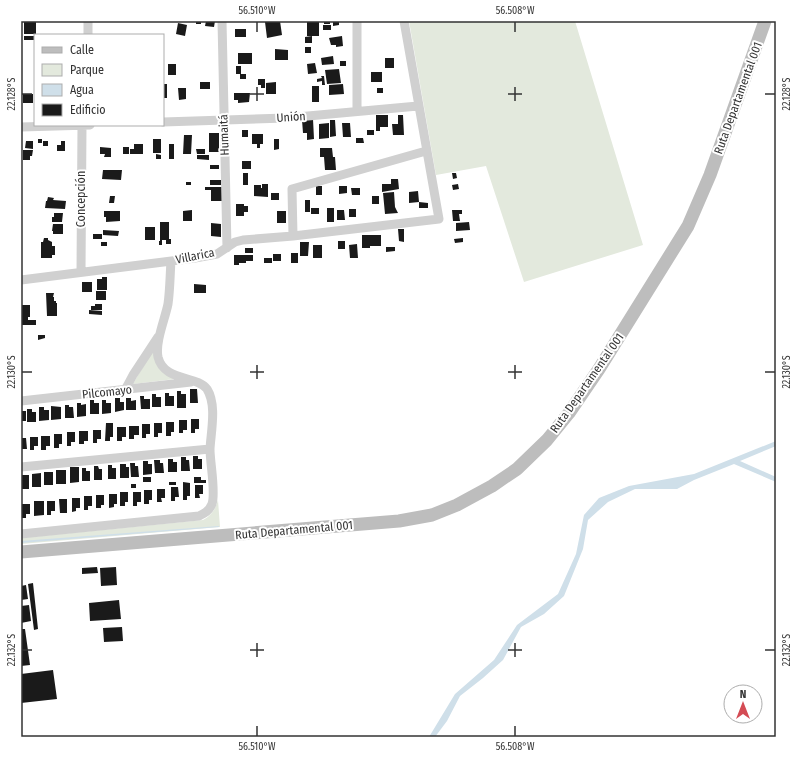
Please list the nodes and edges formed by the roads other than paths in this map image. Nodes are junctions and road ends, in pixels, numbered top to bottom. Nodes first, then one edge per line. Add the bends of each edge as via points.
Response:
1 (88, 21) edge
2 (222, 21) edge
3 (357, 21) edge
4 (404, 21) edge
5 (765, 21) edge
6 (88, 34) edge
7 (418, 106) junction
8 (357, 111) junction
9 (224, 120) junction
10 (164, 122) edge
11 (82, 126) edge
12 (21, 127) edge
13 (426, 151) junction
14 (294, 236) junction
15 (227, 248) junction
16 (171, 261) junction
17 (81, 272) junction
18 (21, 280) edge
19 (161, 333) junction
20 (194, 382) junction
21 (125, 390) junction
22 (21, 401) edge
23 (210, 449) junction
24 (21, 467) edge
25 (21, 534) edge
26 (21, 552) edge

1 - 6 street
2 - 9 street, Humaitá
3 - 8 street
4 - 7 street
5 - 26 street, Ruta Departamental 001 via 710,175 688,226 569,413 547,440 517,469 457,505 432,515 399,521
7 - 8 street, Unión
7 - 13 street
8 - 9 street, Unión via 286,118
9 - 10 street, Unión
9 - 15 street, Humaitá
11 - 12 street
11 - 17 street, Concepción
13 - 14 street via 292,189
13 - 14 street, Villarica via 439,219
14 - 15 street, Villarica via 243,240
15 - 16 street, Villarica via 217,254
16 - 17 street, Villarica
16 - 19 street via 168,303
17 - 18 street, Villarica
19 - 20 street via 158,355 162,366 178,377
19 - 21 street
20 - 21 street, Pilcomayo
20 - 23 street via 204,386 210,400 213,420
21 - 22 street, Pilcomayo
23 - 24 street
23 - 25 street via 212,503 207,512 199,516

